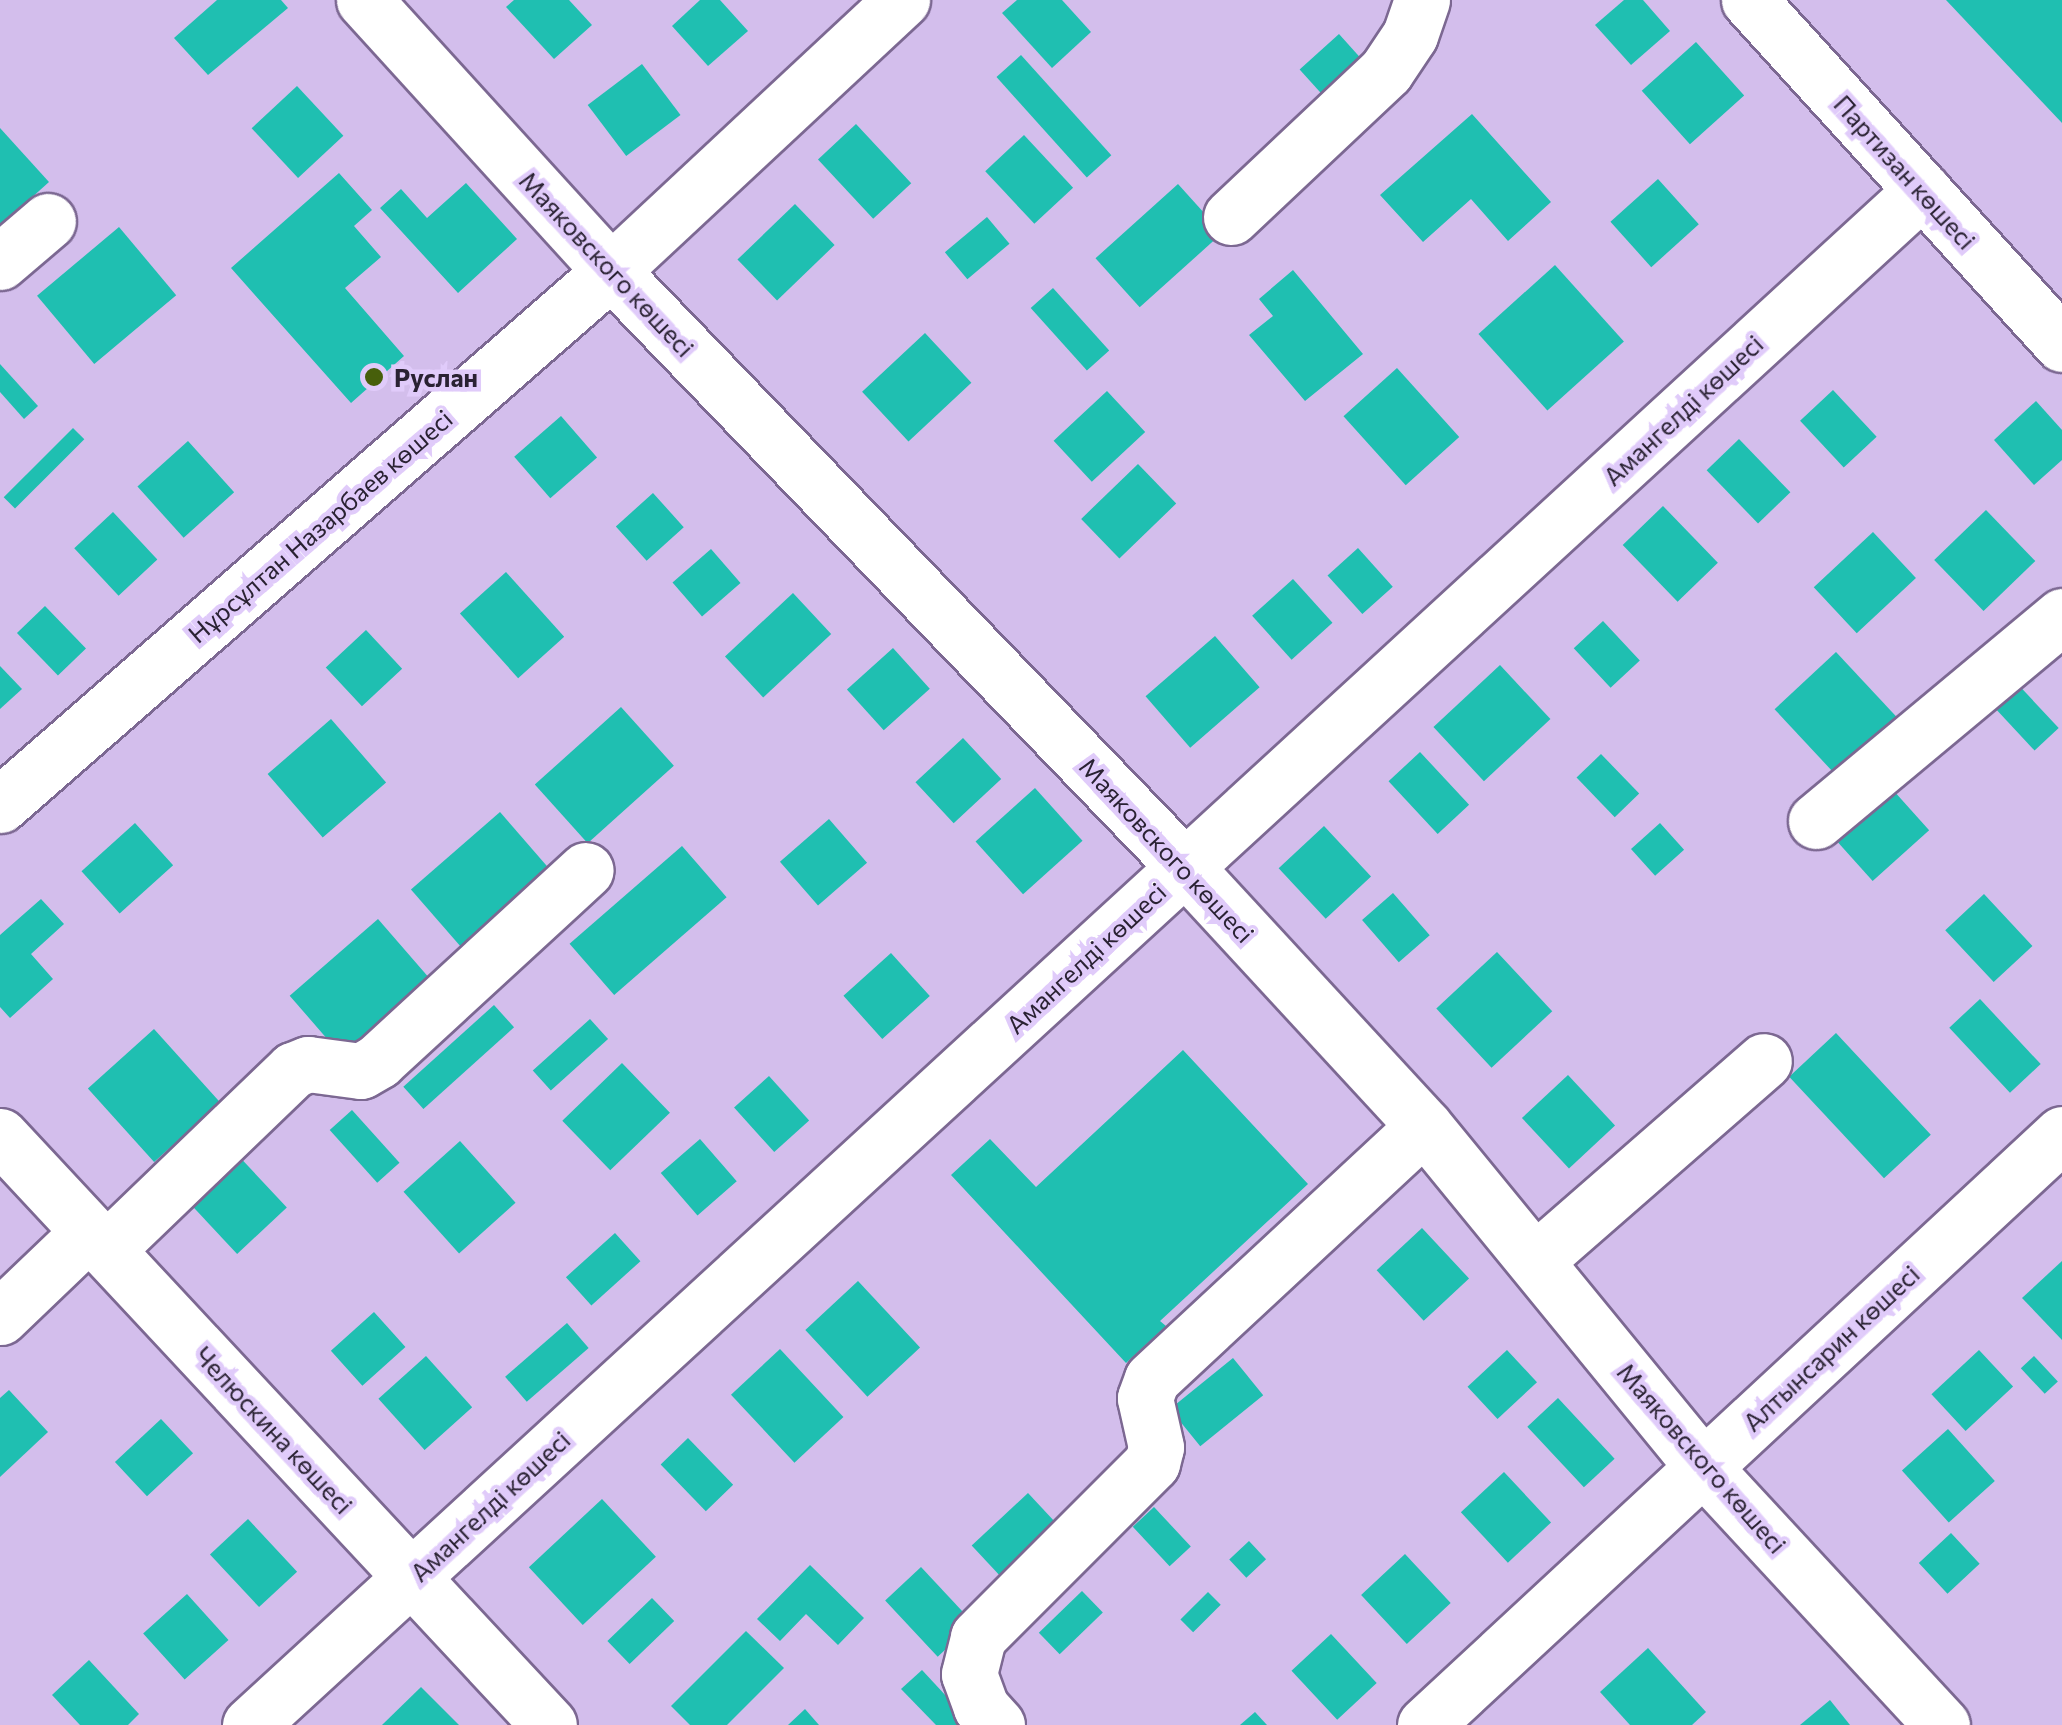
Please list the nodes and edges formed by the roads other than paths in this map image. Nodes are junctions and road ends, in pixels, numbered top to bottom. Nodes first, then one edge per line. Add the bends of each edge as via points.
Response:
1 (364, 0) edge
2 (902, 0) edge
3 (1422, 0) edge
4 (1749, 0) edge
5 (1922, 190) junction
6 (1231, 217) dead end
7 (48, 221) dead end
8 (0, 262) edge
9 (612, 271) junction
10 (2062, 344) edge
11 (2062, 616) edge
12 (0, 805) edge
13 (1816, 821) dead end
14 (1186, 867) junction
15 (586, 870) dead end
16 (1764, 1061) dead end
17 (1424, 1126) junction
18 (2062, 1134) edge
19 (0, 1136) edge
20 (97, 1242) junction
21 (1538, 1258) junction
22 (0, 1317) edge
23 (1702, 1466) junction
24 (412, 1578) junction
25 (250, 1725) edge
26 (548, 1725) edge
27 (997, 1725) edge
28 (1424, 1725) edge
29 (1942, 1725) edge

1 - 9 street, Маяковского көшесі
2 - 9 street, Нұрсұлтан Назарбаев көшесі
3 - 6 street via 1410,35 1386,70
4 - 5 street, Партизан көшесі
5 - 10 street, Партизан көшесі
5 - 14 street, Амангелді көшесі
7 - 8 street
9 - 12 street, Нұрсұлтан Назарбаев көшесі
9 - 14 street, Маяковского көшесі
11 - 13 street
14 - 17 street, Маяковского көшесі
14 - 24 street, Амангелді көшесі
15 - 20 street via 378,1061 360,1071 308,1064 292,1070
16 - 21 street
17 - 21 street, Маяковского көшесі
17 - 27 street via 1152,1379 1145,1398 1156,1448 1152,1463 978,1637 969,1674 973,1693
18 - 23 street, Алтынсарин көшесі
19 - 20 street, Челюскина көшесі
20 - 22 street
20 - 24 street, Челюскина көшесі
21 - 23 street, Маяковского көшесі
23 - 28 street, Алтынсарин көшесі
23 - 29 street, Маяковского көшесі
24 - 25 street, Амангелді көшесі
24 - 26 street, Челюскина көшесі

